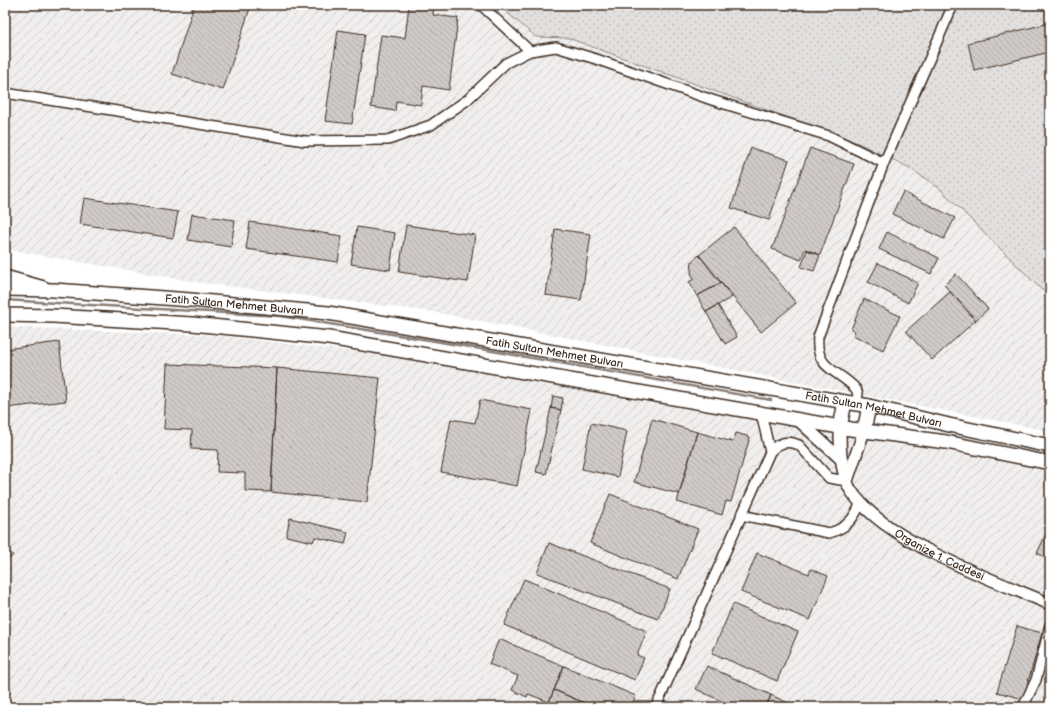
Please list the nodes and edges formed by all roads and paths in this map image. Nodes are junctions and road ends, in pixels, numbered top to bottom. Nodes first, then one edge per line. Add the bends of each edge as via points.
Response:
1 (481, 5) edge
2 (953, 5) edge
3 (530, 51) junction
4 (5, 93) edge
5 (884, 163) junction
6 (5, 276) edge
7 (5, 290) edge
8 (54, 290) junction
9 (5, 315) edge
10 (857, 404) junction
11 (761, 413) junction
12 (797, 419) junction
13 (840, 427) junction
14 (864, 431) junction
15 (1050, 446) edge
16 (770, 452) junction
17 (842, 460) junction
18 (1050, 463) edge
19 (847, 481) junction
20 (861, 502) junction
21 (741, 515) junction
22 (1050, 604) edge
23 (1050, 625) edge
24 (656, 707) edge
25 (1023, 707) edge

1 - 3 street
2 - 5 street
3 - 4 street via 506,63 468,100 431,125 388,140 306,141
3 - 5 street via 556,47 596,58 712,100 829,136
5 - 10 street via 818,337 819,355 823,364 856,389
6 - 8 street
7 - 8 main road, Fatih Sultan Mehmet Bulvarı
8 - 10 main road, Fatih Sultan Mehmet Bulvarı via 328,313
9 - 11 main road, Fatih Sultan Mehmet Bulvarı via 192,324 329,338
10 - 13 main road
10 - 14 main road
10 - 15 main road, Fatih Sultan Mehmet Bulvarı
11 - 12 main road, Fatih Sultan Mehmet Bulvarı
11 - 16 street
12 - 13 main road, Fatih Sultan Mehmet Bulvarı
12 - 17 street
13 - 14 main road, Fatih Sultan Mehmet Bulvarı
13 - 17 street, Organize 1. Caddesi
14 - 18 main road, Fatih Sultan Mehmet Bulvarı via 946,442
14 - 19 street
16 - 19 street via 781,443 795,443 829,478
16 - 21 street
17 - 19 street, Organize 1. Caddesi
19 - 20 street, Organize 1. Caddesi
20 - 21 street via 848,524 829,533
20 - 22 street, Organize 1. Caddesi via 902,536 958,564
21 - 24 street
23 - 25 street via 1036,680

